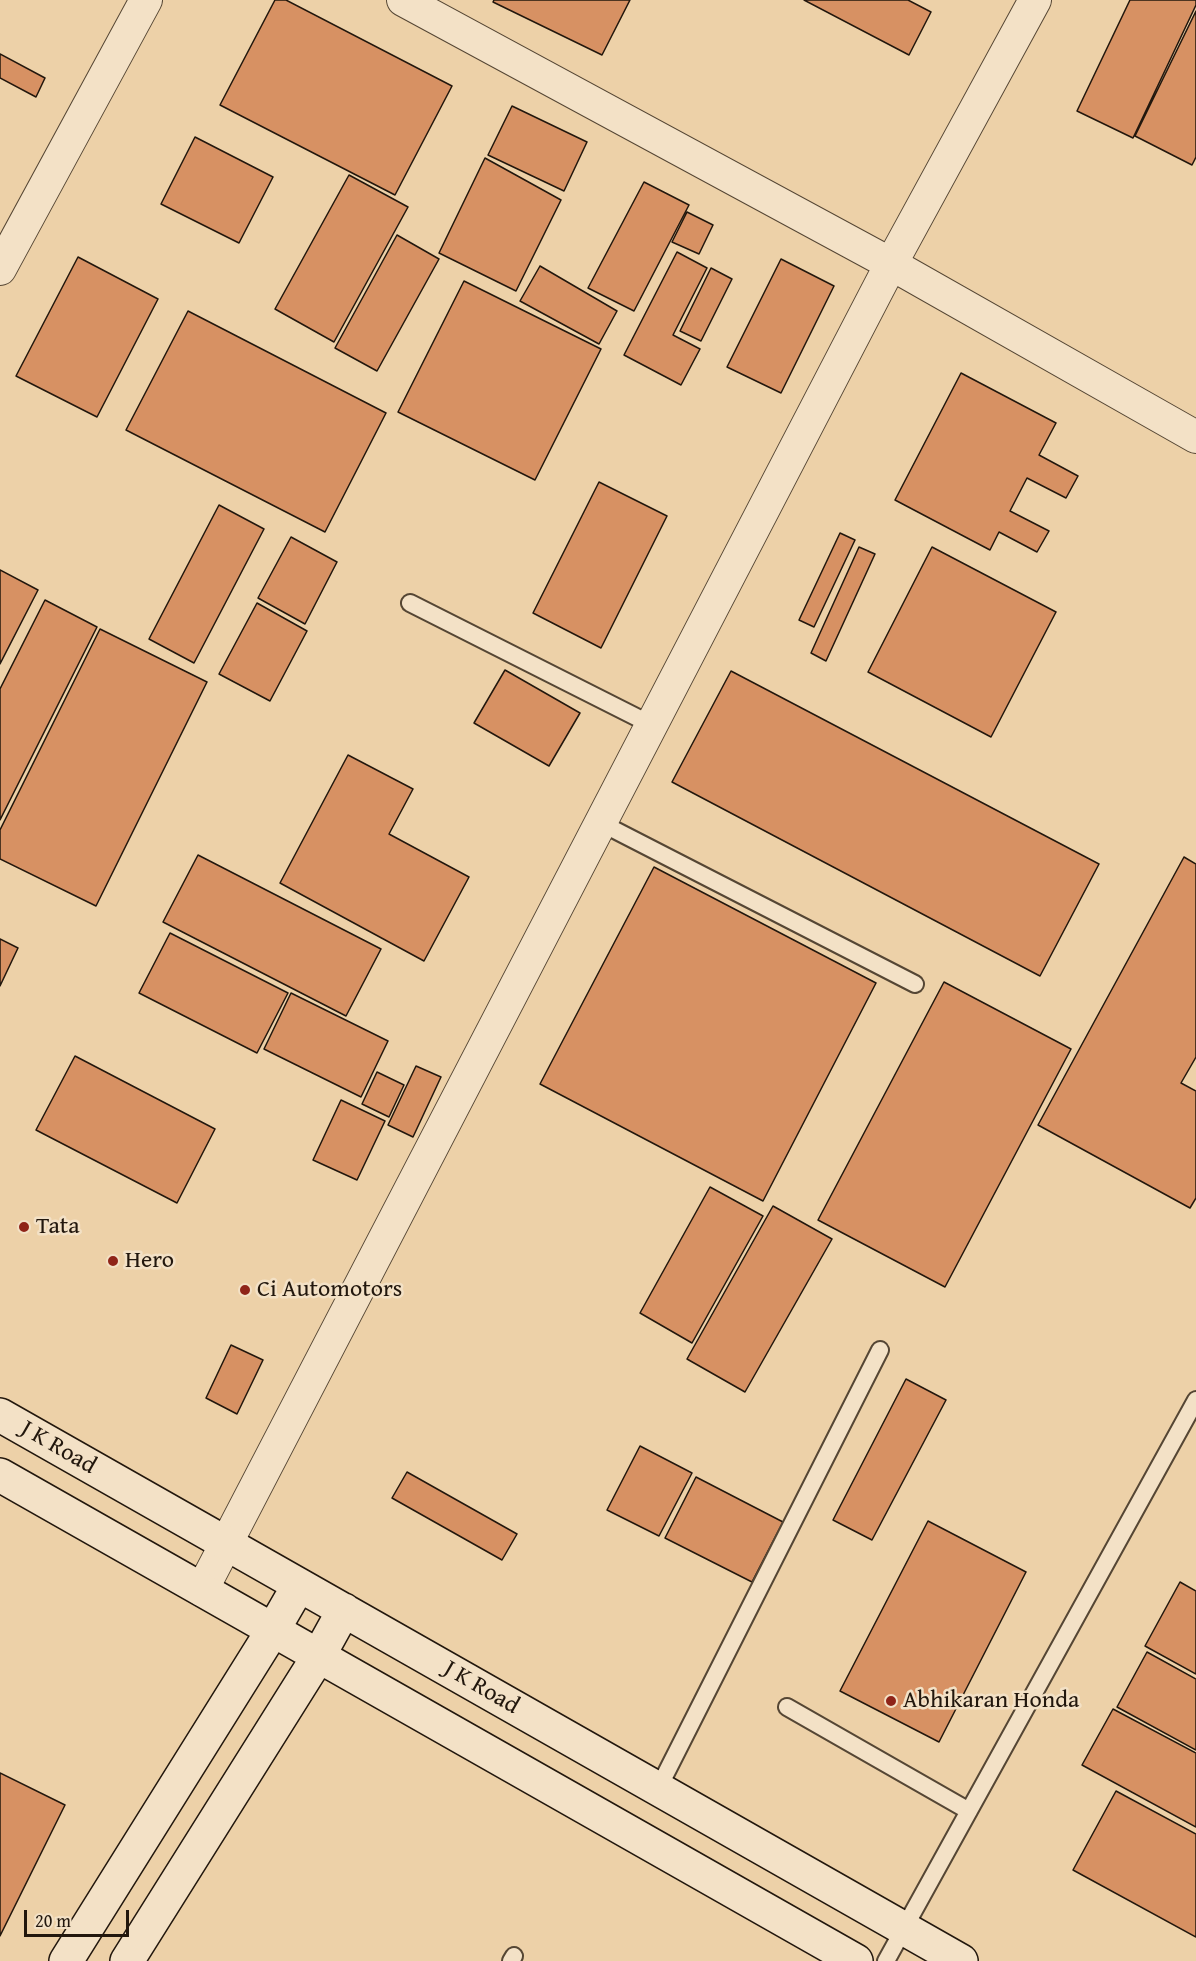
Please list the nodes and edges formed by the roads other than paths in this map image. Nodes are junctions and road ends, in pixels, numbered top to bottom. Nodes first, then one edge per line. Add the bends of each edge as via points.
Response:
1 (146, 0) edge
2 (404, 0) edge
3 (1035, 0) edge
4 (891, 264) junction
5 (0, 269) edge
6 (1196, 437) edge
7 (410, 603) dead end
8 (652, 725) junction
9 (601, 823) junction
10 (915, 984) dead end
11 (880, 1350) dead end
12 (1196, 1400) edge
13 (0, 1415) edge
14 (0, 1475) edge
15 (226, 1543) junction
16 (299, 1585) junction
17 (202, 1590) junction
18 (344, 1610) junction
19 (273, 1630) junction
20 (318, 1656) junction
21 (787, 1707) dead end
22 (658, 1789) junction
23 (969, 1811) junction
24 (904, 1929) junction
25 (66, 1961) edge
26 (127, 1961) edge
27 (856, 1961) edge
28 (886, 1961) edge
29 (961, 1961) edge

1 - 5 street
2 - 4 street
3 - 4 street
4 - 6 street
4 - 8 street
7 - 8 lane
8 - 9 street
9 - 10 lane
9 - 15 street
11 - 22 lane
12 - 23 lane
13 - 15 main road, J K Road
14 - 17 main road
15 - 16 main road, J K Road
15 - 17 street
16 - 18 main road, J K Road
16 - 19 main road
17 - 19 main road
18 - 20 main road
18 - 22 main road, J K Road
19 - 20 main road
19 - 25 main road
20 - 26 main road
20 - 27 main road
21 - 23 lane
22 - 24 main road, J K Road
23 - 24 lane
24 - 28 lane
24 - 29 main road, J K Road

